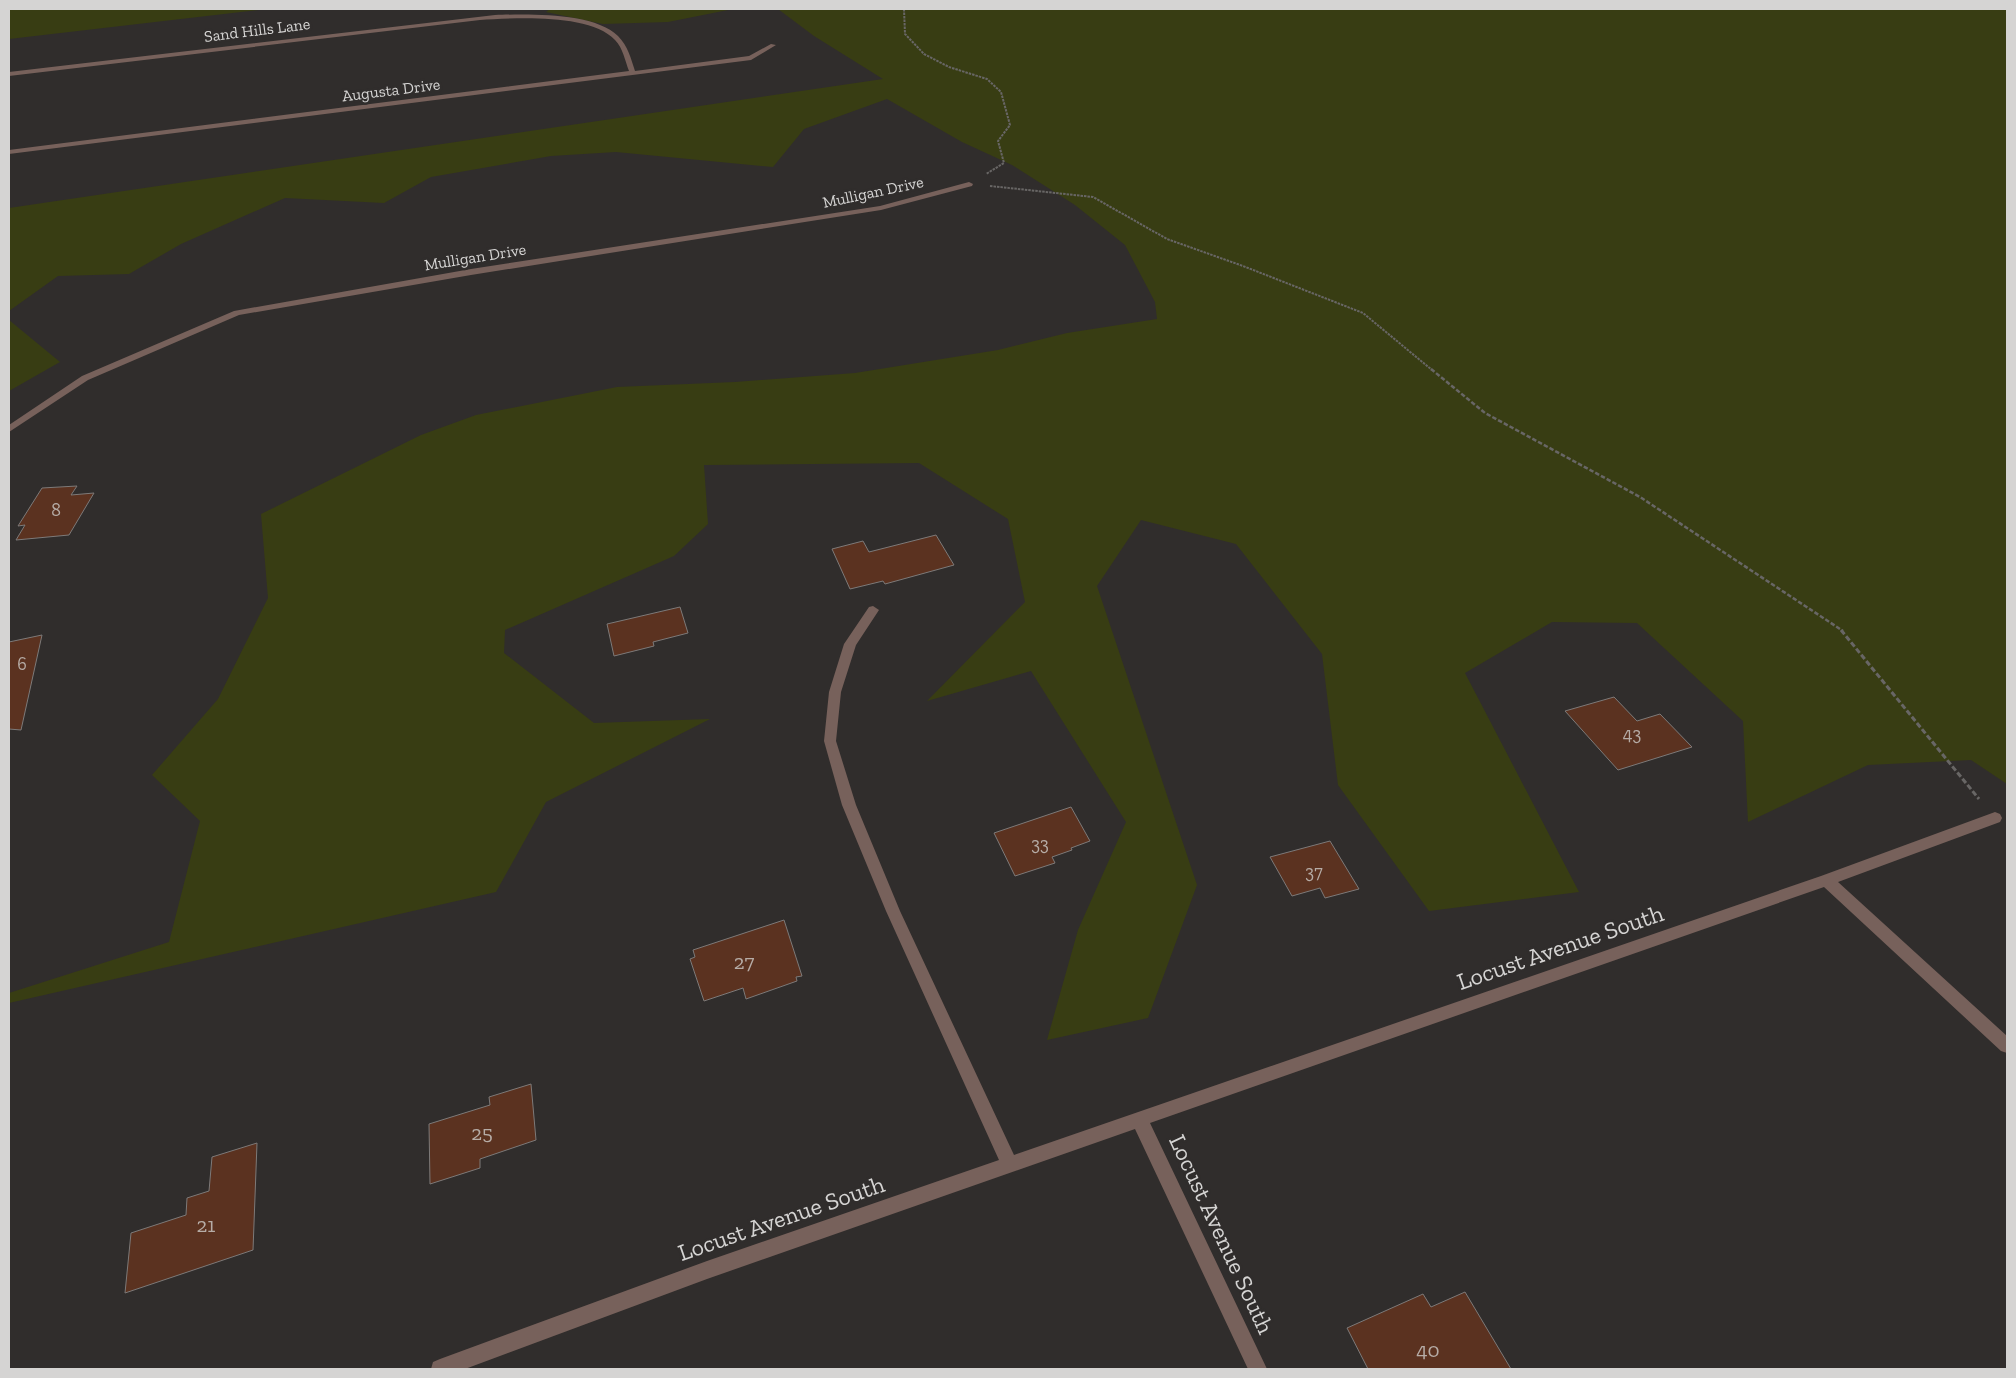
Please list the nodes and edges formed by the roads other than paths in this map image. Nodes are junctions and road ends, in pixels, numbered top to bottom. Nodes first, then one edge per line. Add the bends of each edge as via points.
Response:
1 (773, 46) dead end
2 (633, 73) junction
3 (9, 74) edge
4 (9, 152) edge
5 (969, 184) road end
6 (9, 429) edge
7 (873, 610) dead end
8 (1995, 818) road end
9 (1826, 880) junction
10 (2007, 1046) edge
11 (1140, 1120) junction
12 (1009, 1164) junction
13 (440, 1369) edge
14 (1258, 1369) edge

1 - 2 street, Augusta Drive via 751,58
2 - 3 street, Sand Hills Lane via 624,48 614,35 564,19 528,16 480,18
2 - 4 street, Augusta Drive
5 - 6 street, Mulligan Drive via 881,208 471,272 237,313 85,378
7 - 12 street via 850,644 835,692 830,741 849,806 893,911
8 - 9 street, Locust Avenue South
9 - 10 street
9 - 11 street, Locust Avenue South
11 - 12 street, Locust Avenue South
11 - 14 street, Locust Avenue South
12 - 13 street, Locust Avenue South

